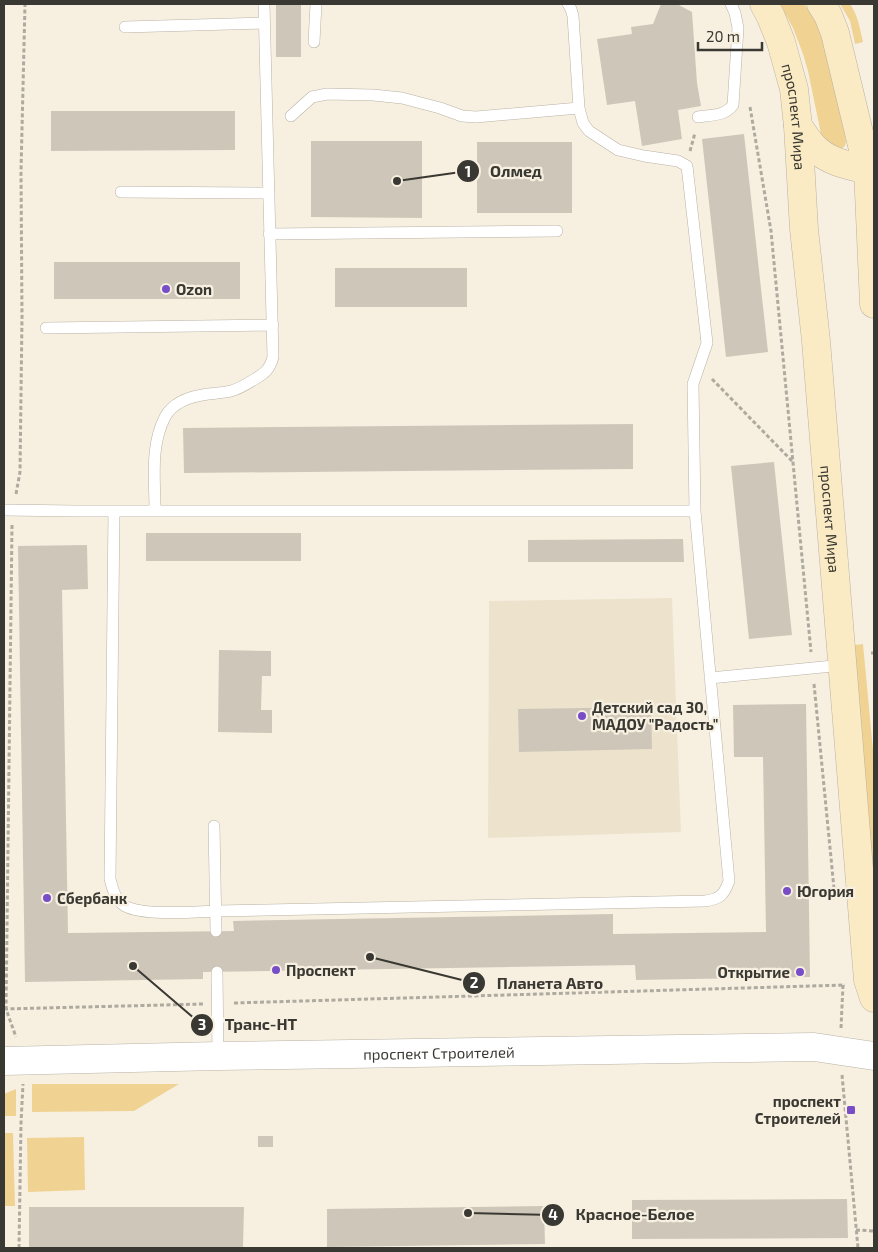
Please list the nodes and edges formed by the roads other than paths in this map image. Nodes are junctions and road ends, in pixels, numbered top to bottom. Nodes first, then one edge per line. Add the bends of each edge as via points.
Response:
1 (264, 4) edge
2 (316, 4) edge
3 (568, 4) edge
4 (731, 4) edge
5 (764, 4) edge
6 (821, 4) edge
7 (264, 23) junction
8 (125, 27) dead end
9 (314, 42) dead end
10 (579, 108) junction
11 (291, 116) dead end
12 (698, 117) road end
13 (798, 126) junction
14 (871, 171) edge
15 (121, 192) dead end
16 (269, 192) junction
17 (557, 230) dead end
18 (269, 234) junction
19 (874, 304) edge
20 (273, 325) junction
21 (46, 328) dead end
22 (8, 510) edge
23 (155, 511) junction
24 (695, 511) junction
25 (114, 512) junction
26 (842, 665) junction
27 (710, 678) junction
28 (214, 826) dead end
29 (216, 912) junction
30 (216, 931) dead end
31 (217, 972) dead end
32 (874, 998) edge
33 (218, 1056) junction
34 (874, 1056) edge
35 (14, 1061) edge

1 - 7 lane
2 - 9 lane
3 - 10 lane via 573,16
4 - 12 lane via 738,28 733,105 722,114
5 - 13 main road, проспект Мира via 781,42 794,89
6 - 14 main road via 835,33
7 - 8 lane
7 - 16 lane
10 - 11 lane via 476,118 402,98 326,94 312,97
10 - 24 lane via 589,131 618,150 678,161 687,166 707,343 693,384
13 - 14 main road via 807,140 828,158
13 - 26 main road, проспект Мира
14 - 19 main road
15 - 16 lane
16 - 18 lane
17 - 18 lane
18 - 20 lane
20 - 21 lane
20 - 23 lane via 273,356 271,365 263,374 230,392 187,398 166,415 154,453
22 - 25 lane
23 - 24 lane
23 - 25 lane
24 - 27 lane
25 - 29 lane via 110,879 114,894 124,905 135,910
26 - 27 lane
26 - 32 main road, проспект Мира via 868,980
27 - 29 lane via 729,881 722,896 715,900
28 - 29 lane
29 - 30 lane
31 - 33 lane
33 - 34 street, проспект Строителей via 814,1047
33 - 35 street, проспект Строителей

